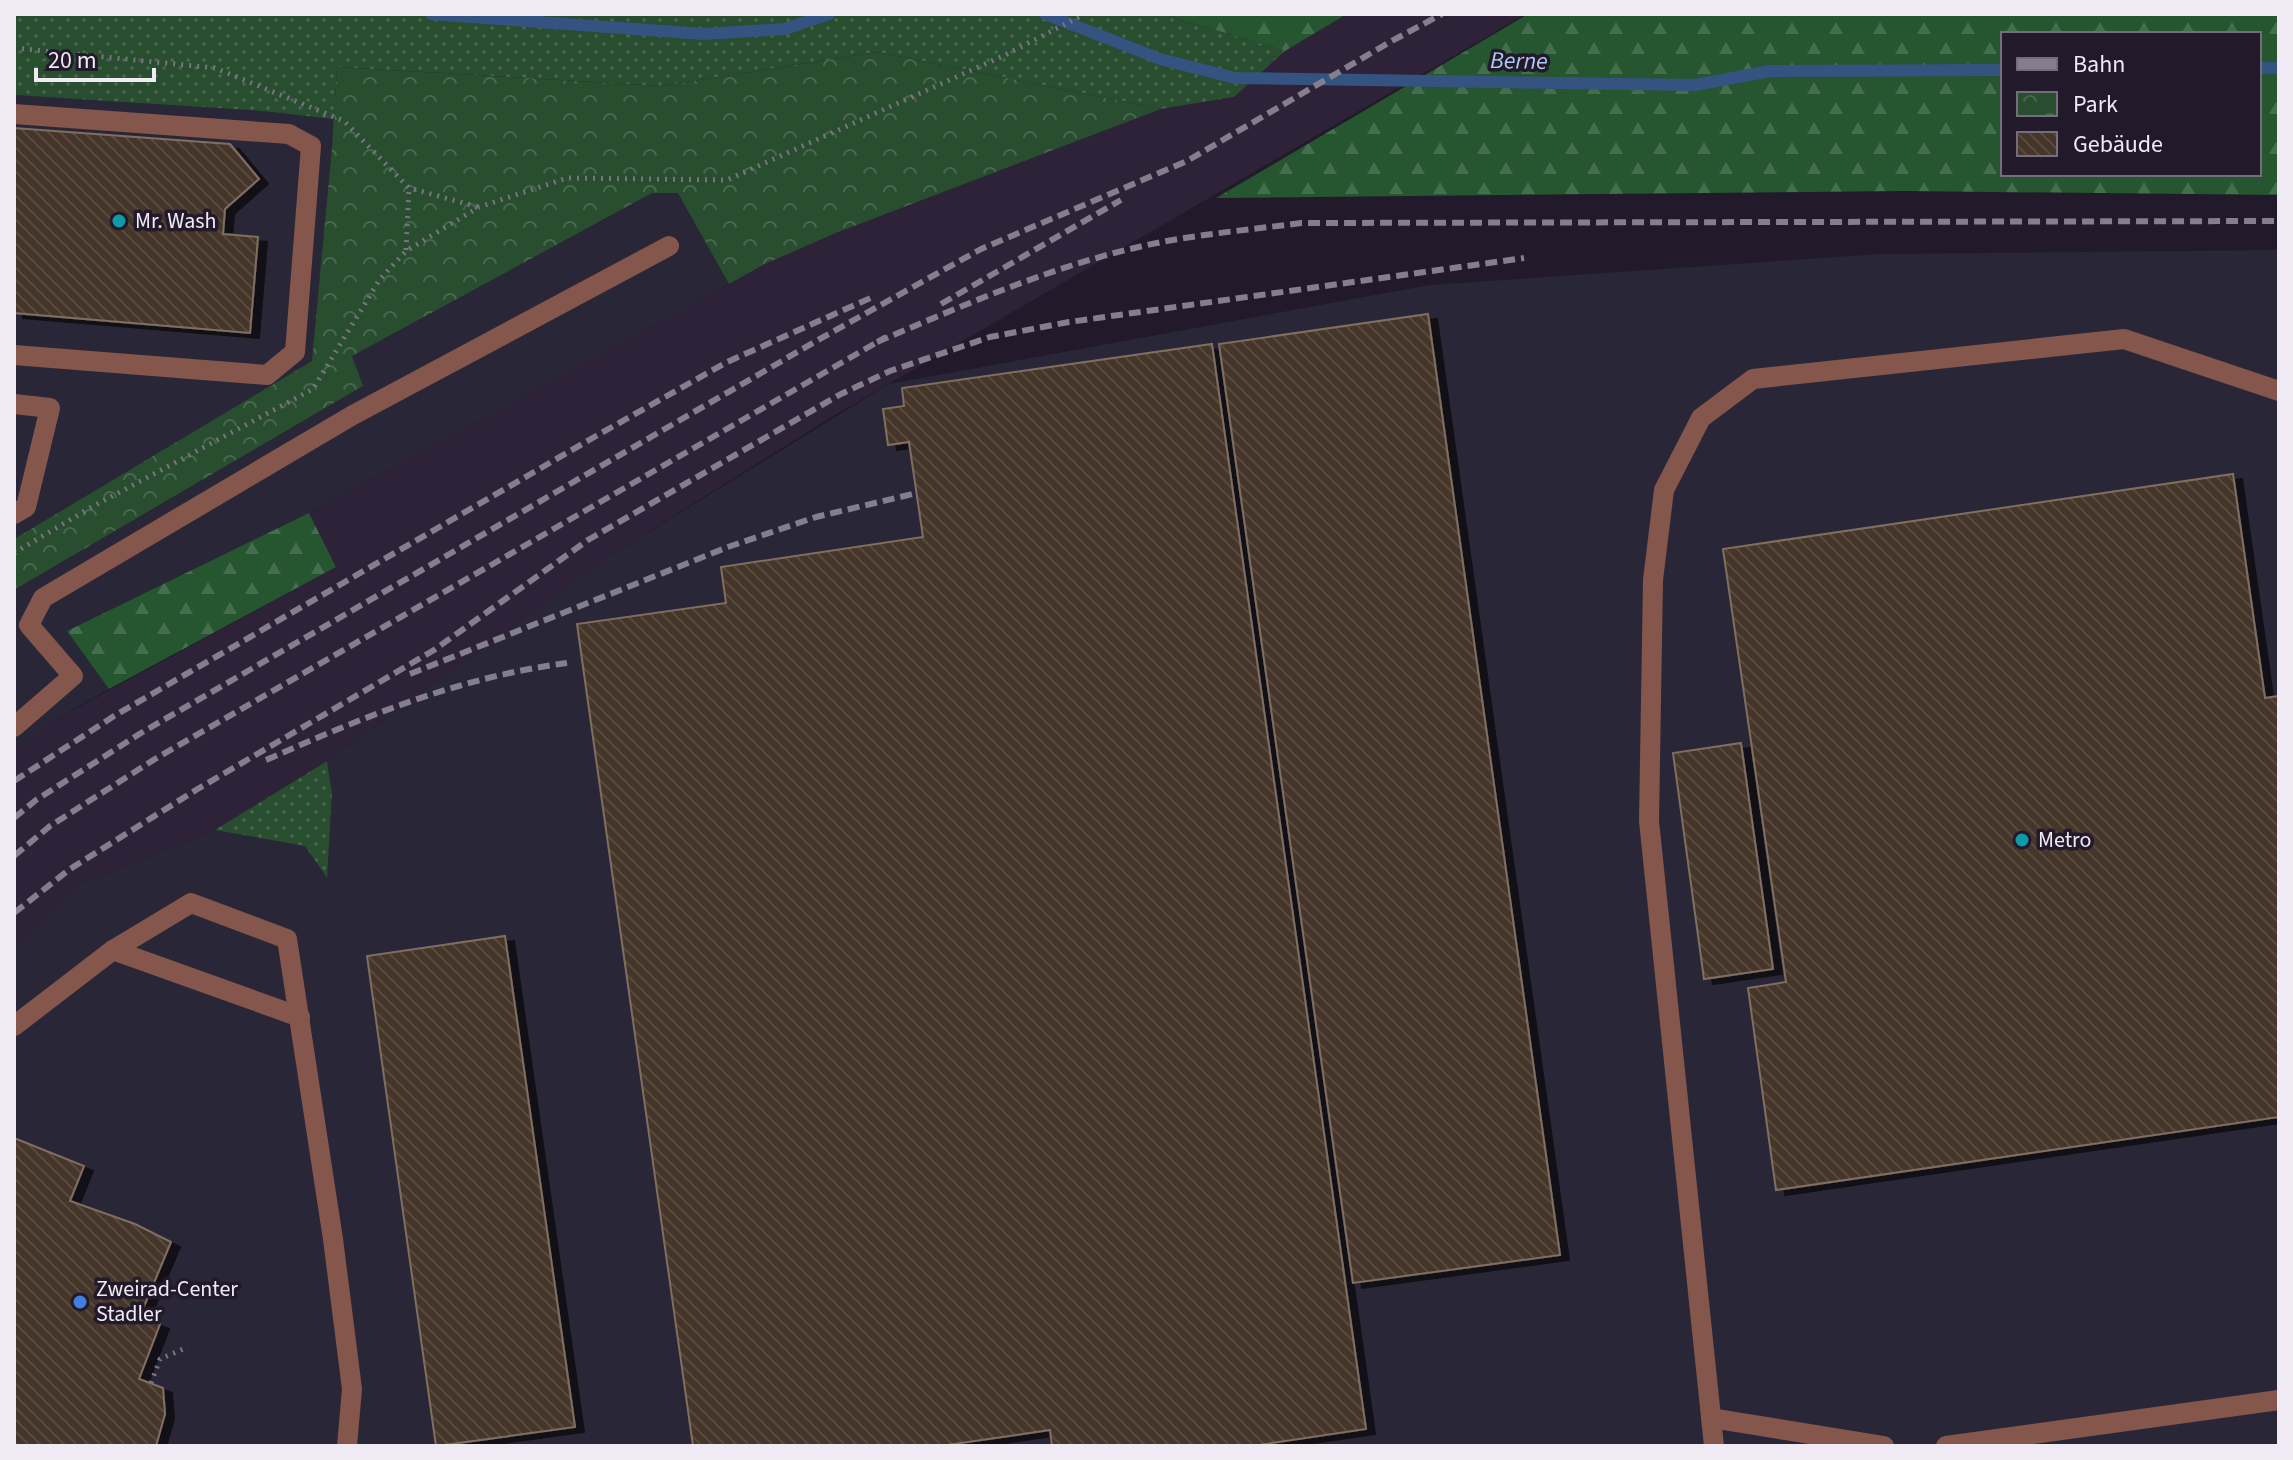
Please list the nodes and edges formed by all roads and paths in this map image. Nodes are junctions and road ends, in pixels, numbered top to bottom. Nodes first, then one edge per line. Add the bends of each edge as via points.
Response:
1 (1085, 14) edge
2 (14, 114) edge
3 (409, 188) dead end
4 (669, 246) dead end
5 (406, 251) junction
6 (14, 355) edge
7 (2279, 391) edge
8 (14, 404) edge
9 (14, 514) edge
10 (14, 553) edge
11 (14, 727) edge
12 (113, 950) junction
13 (300, 1017) junction
14 (14, 1026) edge
15 (188, 1347) dead end
16 (151, 1383) dead end
17 (2279, 1400) edge
18 (1711, 1418) junction
19 (1832, 1442) edge
20 (347, 1446) edge
21 (1714, 1446) edge
22 (1884, 1446) edge
23 (1946, 1446) edge

1 - 5 path via 727,180 567,178 479,207
2 - 6 lane via 289,134 311,146 295,352 267,375
3 - 5 path
4 - 11 lane via 353,415 43,598 29,625 73,676
5 - 10 path via 380,279 313,389
7 - 18 lane via 2124,339 1753,379 1701,418 1664,490 1653,580 1649,821
8 - 9 lane via 50,408 26,507
12 - 13 lane
12 - 13 lane via 191,903 287,939
12 - 14 lane
13 - 20 lane via 352,1389
15 - 16 path via 160,1359
17 - 23 lane
18 - 19 lane
18 - 21 lane
19 - 22 lane

